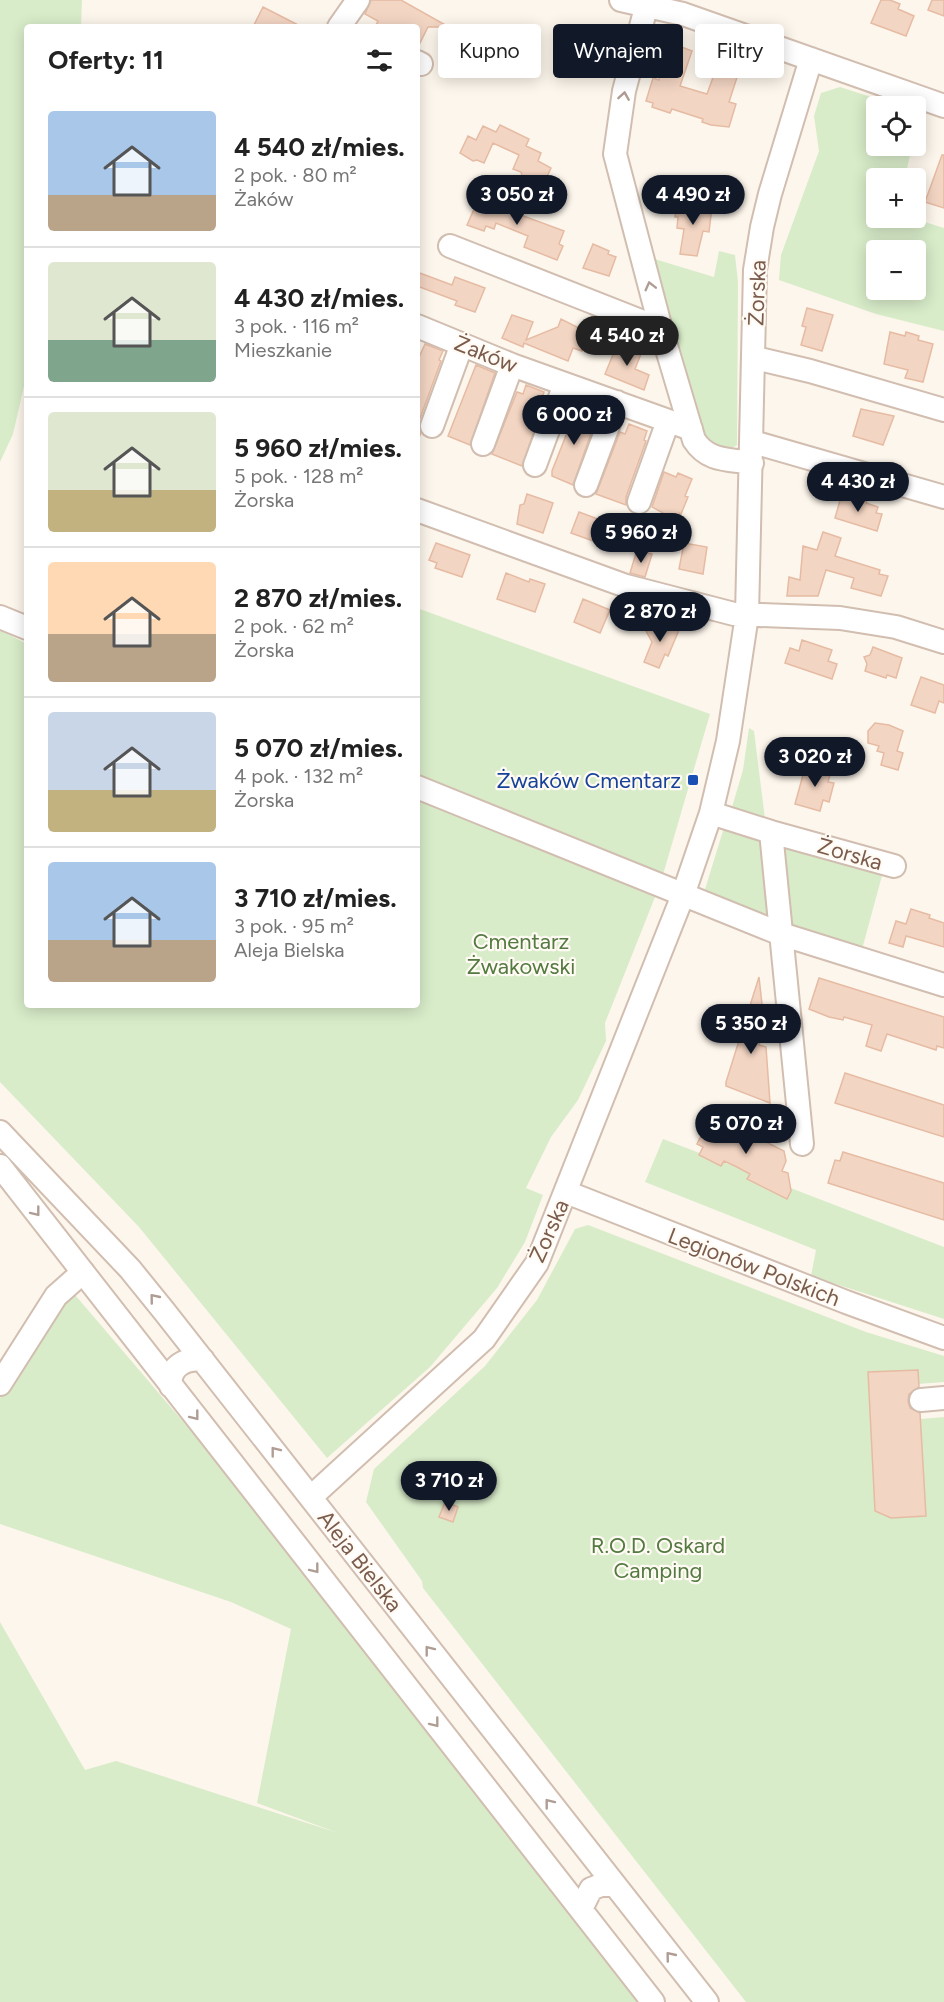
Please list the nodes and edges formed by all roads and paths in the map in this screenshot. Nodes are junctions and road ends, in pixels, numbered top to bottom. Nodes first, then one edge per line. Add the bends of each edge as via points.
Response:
1 (358, 0) edge
2 (621, 0) edge
3 (647, 2) edge
4 (344, 24) edge
5 (811, 59) junction
6 (944, 106) edge
7 (450, 246) dead end
8 (420, 327) edge
9 (661, 329) junction
10 (462, 344) junction
11 (755, 358) junction
12 (512, 365) junction
13 (565, 384) junction
14 (617, 402) junction
15 (944, 410) edge
16 (668, 420) junction
17 (432, 426) dead end
18 (691, 429) junction
19 (483, 444) dead end
20 (753, 452) junction
21 (535, 465) dead end
22 (586, 485) dead end
23 (944, 497) edge
24 (639, 502) dead end
25 (420, 511) edge
26 (747, 615) junction
27 (0, 617) edge
28 (24, 627) edge
29 (944, 642) edge
30 (420, 787) edge
31 (711, 813) junction
32 (771, 832) junction
33 (894, 866) dead end
34 (683, 895) junction
35 (781, 934) junction
36 (944, 985) edge
37 (0, 1132) edge
38 (802, 1144) dead end
39 (0, 1166) edge
40 (566, 1192) junction
41 (83, 1272) junction
42 (944, 1338) edge
43 (203, 1359) junction
44 (0, 1384) edge
45 (171, 1386) junction
46 (944, 1398) edge
47 (921, 1400) dead end
48 (311, 1497) junction
49 (613, 1885) junction
50 (581, 1909) junction
51 (653, 2002) edge
52 (707, 2002) edge

1 - 4 street
2 - 3 street
3 - 5 street
9 -> 3 street via 615,154 624,91
5 - 6 street
5 - 11 street, Żorska via 762,227 755,270
7 - 9 street
8 - 10 street, Żaków
9 - 18 street
10 - 12 street, Żaków
10 - 17 street
11 - 15 street
11 - 20 street, Żorska
12 - 13 street, Żaków
12 - 19 street
13 - 14 street, Żaków
13 - 21 street
14 - 16 street, Żaków
14 - 22 street
16 - 18 street, Żaków
16 - 24 street
18 - 20 street via 701,450 709,456
20 - 23 street
20 - 26 street, Żorska
25 - 26 street via 626,586
26 - 29 street via 840,618 896,627
26 - 31 street, Żorska via 728,741
27 - 28 street
30 - 34 street
31 - 32 street, Żorska
31 - 34 street, Żorska
32 - 33 street, Żorska
32 - 35 street
34 - 35 street
34 - 40 street, Żorska
35 - 36 street
35 - 38 street
43 -> 37 street, Aleja Bielska via 130,1269
39 -> 41 street, Aleja Bielska
40 - 42 street, Legionów Polskich
40 - 48 street, Żorska via 537,1263 484,1339
41 - 44 street via 56,1296
41 - 45 street, Aleja Bielska
43 - 45 street via 189,1359 178,1365 171,1374
48 -> 43 street, Aleja Bielska
45 -> 50 street, Aleja Bielska
46 - 47 street
49 -> 48 street, Aleja Bielska
49 - 50 street via 591,1889
52 -> 49 street, Aleja Bielska
50 - 51 street, Aleja Bielska

